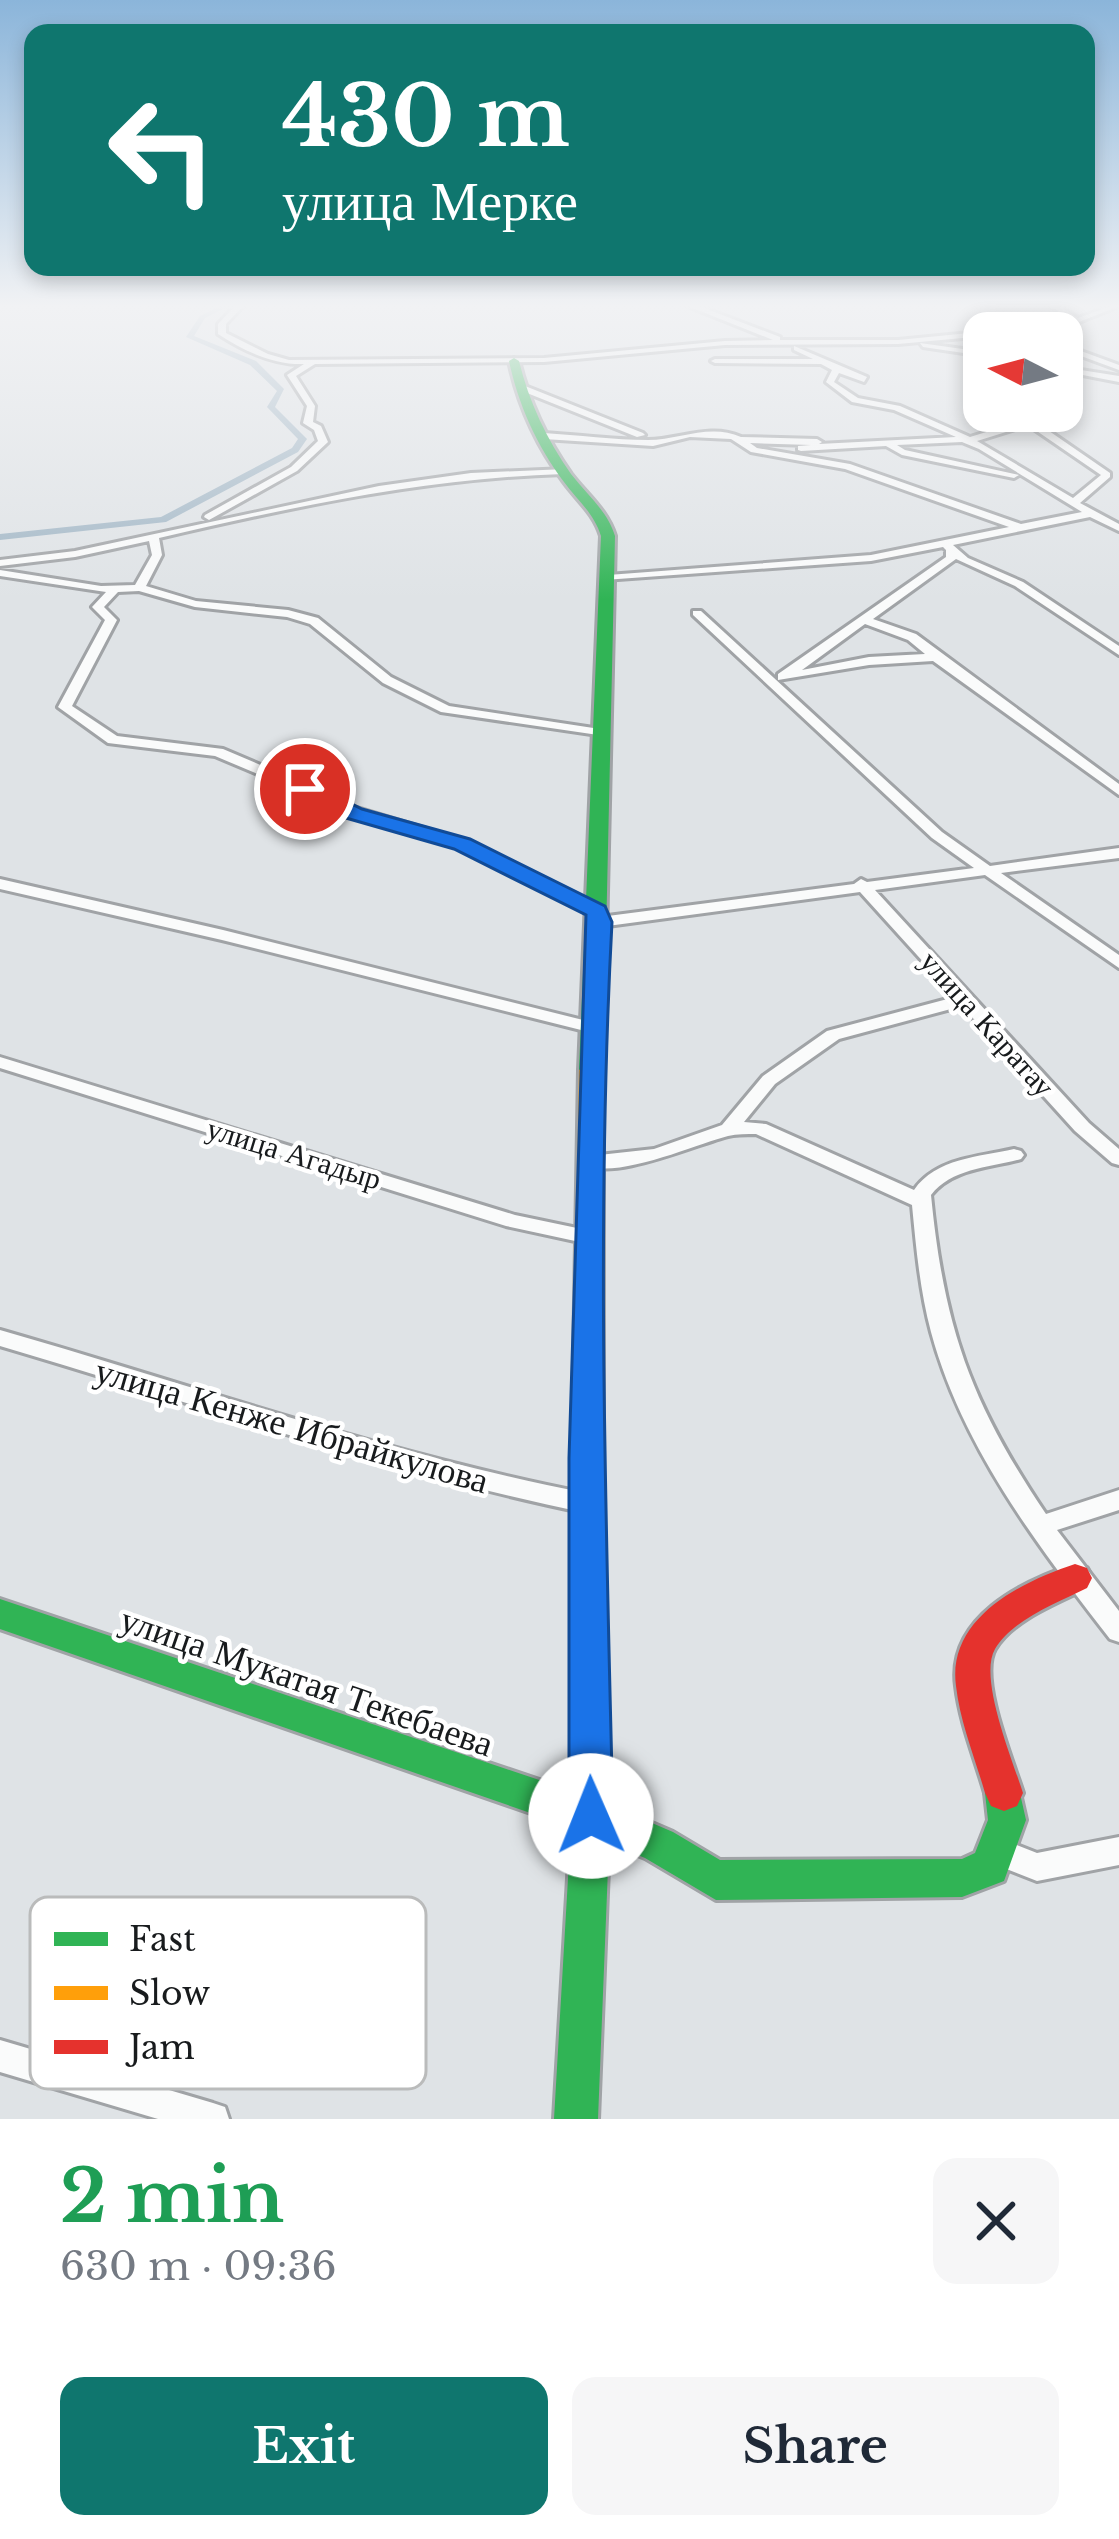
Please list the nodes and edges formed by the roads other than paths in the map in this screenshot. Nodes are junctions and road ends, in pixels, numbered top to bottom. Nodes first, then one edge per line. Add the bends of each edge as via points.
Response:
1 (308, 402) edge
2 (527, 402) edge
3 (560, 402) edge
4 (853, 402) edge
5 (900, 402) edge
6 (931, 421) junction
7 (993, 432) edge
8 (1044, 432) edge
9 (544, 436) junction
10 (668, 440) junction
11 (739, 440) junction
12 (965, 440) junction
13 (886, 443) junction
14 (846, 445) junction
15 (752, 449) junction
16 (563, 471) junction
17 (1024, 476) junction
18 (1072, 504) junction
19 (1088, 514) junction
20 (1018, 526) junction
21 (1117, 526) edge
22 (192, 527) junction
23 (153, 537) junction
24 (949, 548) junction
25 (0, 562) edge
26 (0, 573) edge
27 (608, 578) junction
28 (140, 588) junction
29 (114, 590) junction
30 (697, 614) dead end
31 (865, 620) junction
32 (1119, 651) edge
33 (939, 658) junction
34 (776, 678) junction
35 (600, 733) junction
36 (1119, 791) edge
37 (1119, 853) edge
38 (980, 869) junction
39 (0, 884) edge
40 (861, 884) junction
41 (598, 917) junction
42 (1119, 963) edge
43 (964, 1000) junction
44 (593, 1028) junction
45 (0, 1062) edge
46 (729, 1129) junction
47 (1014, 1155) dead end
48 (1119, 1159) edge
49 (590, 1162) junction
50 (921, 1201) junction
51 (590, 1238) junction
52 (0, 1338) edge
53 (1119, 1500) edge
54 (586, 1503) junction
55 (1040, 1526) junction
56 (1075, 1578) junction
57 (0, 1614) edge
58 (1119, 1631) edge
59 (591, 1816) junction
60 (996, 1851) junction
61 (1119, 1851) edge
62 (0, 2056) edge
63 (30, 2065) edge
64 (112, 2089) edge
65 (213, 2119) edge
66 (576, 2119) edge

1 - 22 street via 308,423 323,442 294,469
2 - 9 street
3 - 10 street
4 - 6 street
5 - 6 street
6 - 12 street
7 - 12 street
8 - 18 street via 1107,478
9 - 10 street
9 - 16 street
10 - 11 street via 706,433
11 - 14 street
11 - 15 street
12 - 13 street
12 - 17 street
13 - 14 street
13 - 17 street
14 - 15 street
15 - 20 street via 848,466
16 - 22 street via 420,482
16 - 27 street via 605,521
17 - 18 street
18 - 19 street
19 - 20 street
19 - 21 street
20 - 24 street
22 - 23 street
23 - 25 street
23 - 28 street via 157,555
24 - 27 street
24 - 31 street via 951,558
24 - 32 street
26 - 29 street
27 - 35 street
28 - 29 street
28 - 35 street via 314,621 387,680 446,710
29 - 41 street via 98,607 111,620 64,707 113,740 198,747 354,814 462,844
30 - 34 street
31 - 33 street via 912,637
31 - 34 street
33 - 34 street
33 - 36 street
34 - 38 street
35 - 41 street
37 - 38 street
38 - 40 street
38 - 42 street
39 - 44 street
40 - 41 street
40 - 43 street, улица Каратау
41 - 44 street
43 - 46 street via 833,1035 770,1080
43 - 48 street, улица Каратау
44 - 49 street
45 - 51 street, улица Агадыр
46 - 49 street via 656,1155
46 - 50 street via 772,1130
47 - 50 street via 943,1173 927,1182
49 - 51 street
50 - 55 street via 943,1336 1004,1471
51 - 54 street
52 - 54 street, улица Кенже Ибрайкулова via 230,1411
53 - 55 street
54 - 59 street
55 - 56 street
56 - 58 street
56 - 60 street via 1003,1612 976,1637 970,1659 1007,1814
57 - 59 street, улица Мукатая Текебаева
59 - 60 street, улица Мукатая Текебаева via 716,1880 962,1878 990,1867
59 - 66 street
60 - 61 street via 1037,1867
62 - 63 street
64 - 65 street

